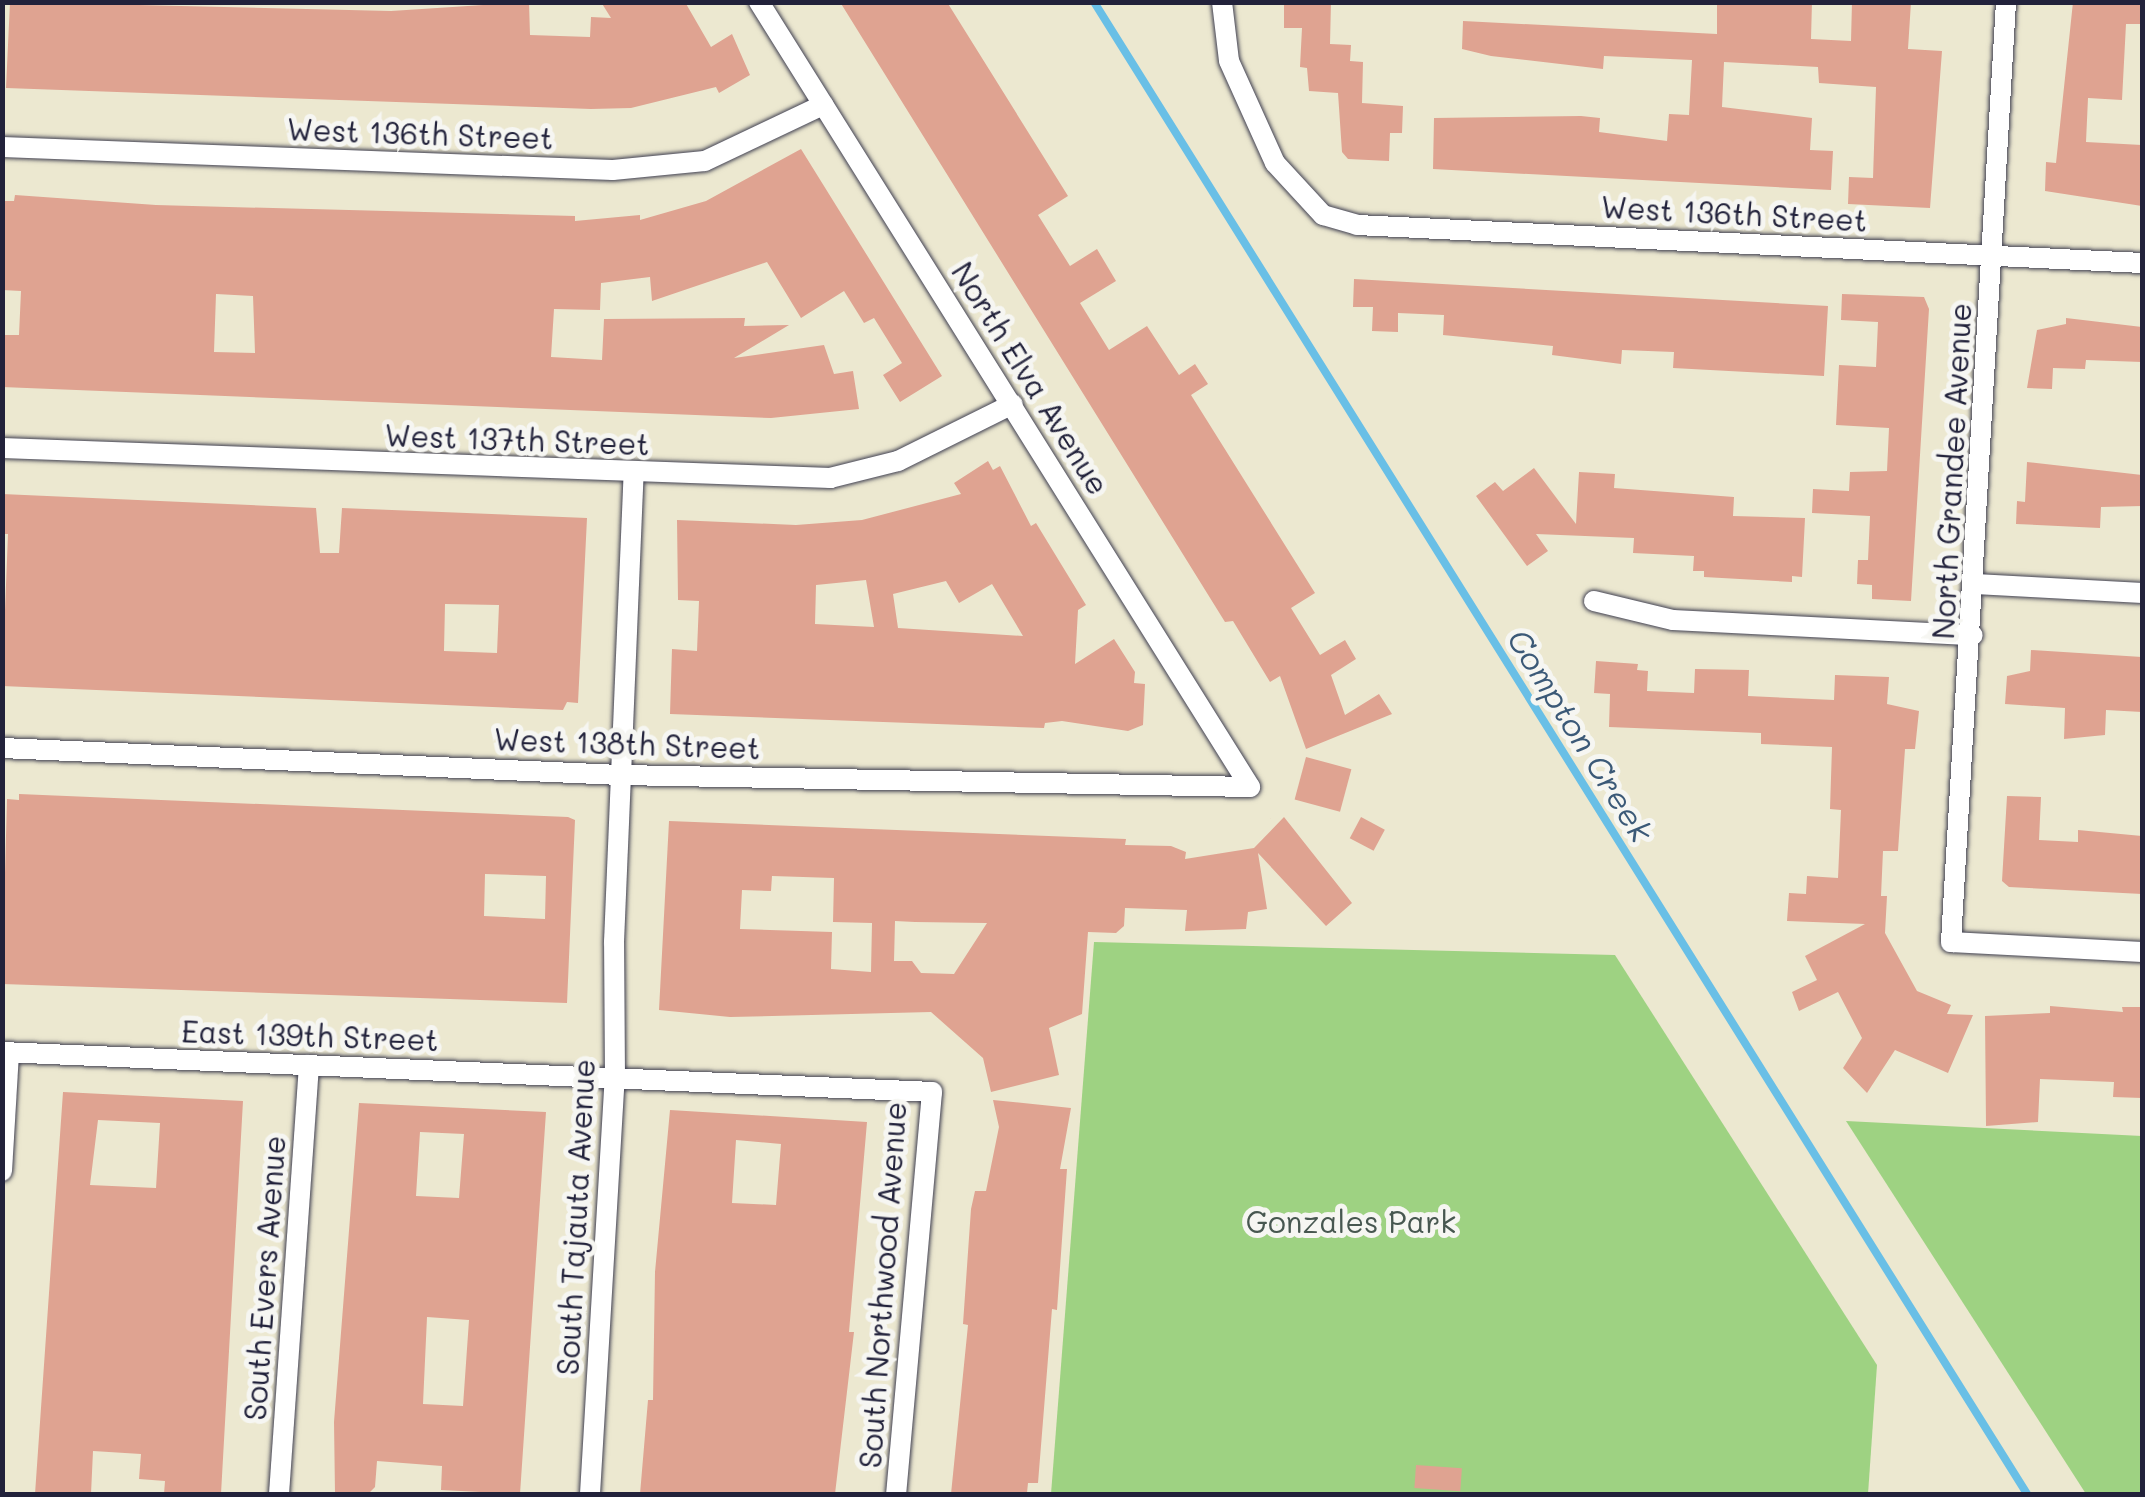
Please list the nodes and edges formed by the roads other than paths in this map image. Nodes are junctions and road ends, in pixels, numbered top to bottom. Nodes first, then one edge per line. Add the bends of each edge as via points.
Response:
1 (759, 2) edge
2 (1222, 2) edge
3 (2006, 2) edge
4 (823, 105) junction
5 (2, 148) edge
6 (1993, 256) junction
7 (2142, 263) edge
8 (1013, 404) junction
9 (2, 448) edge
10 (634, 474) junction
11 (1976, 584) junction
12 (2142, 593) edge
13 (1594, 601) dead end
14 (1973, 635) junction
15 (2, 748) edge
16 (620, 775) junction
17 (1250, 787) joint
18 (2142, 952) edge
19 (6, 1052) edge
20 (310, 1066) junction
21 (615, 1077) junction
22 (2, 1171) edge
23 (279, 1494) edge
24 (590, 1494) edge
25 (896, 1494) edge

1 - 4 street, North Elva Avenue
2 - 6 street, West 136th Street via 1230,61 1275,164 1323,215 1357,225
3 - 6 street, North Grandee Avenue
4 - 5 street, West 136th Street via 705,161 613,170
4 - 8 street, North Elva Avenue
6 - 7 street, West 136th Street
6 - 11 street, North Grandee Avenue
8 - 10 street, West 137th Street via 898,460 830,478
8 - 17 street, North Elva Avenue
9 - 10 street, West 137th Street
10 - 16 street, South Tajauta Avenue
11 - 12 street
11 - 14 street, North Grandee Avenue
13 - 14 street via 1673,620
14 - 18 street, North Grandee Avenue via 1952,942
15 - 16 street, West 138th Street
16 - 17 street, West 138th Street
16 - 21 street, South Tajauta Avenue
19 - 20 street, East 139th Street
19 - 22 street
20 - 21 street, East 139th Street
20 - 23 street, South Evers Avenue
21 - 24 street, South Tajauta Avenue
21 - 25 street, South Northwood Avenue via 932,1092

